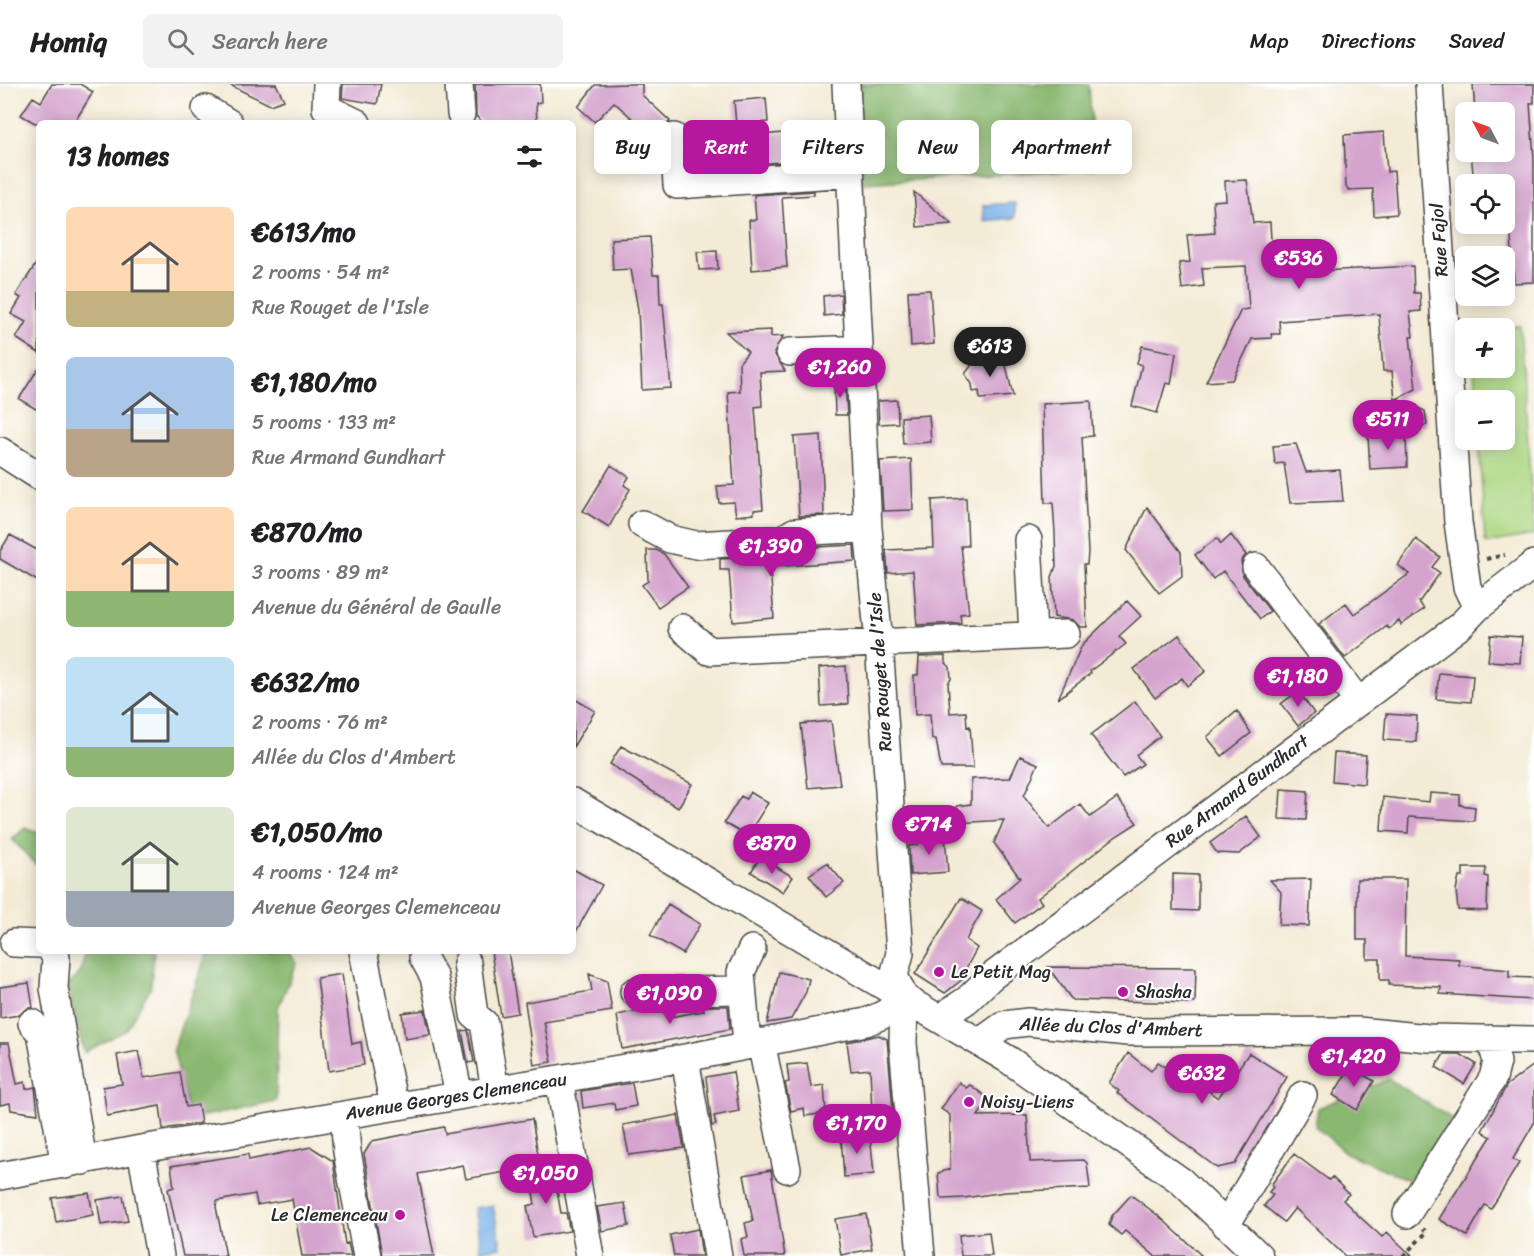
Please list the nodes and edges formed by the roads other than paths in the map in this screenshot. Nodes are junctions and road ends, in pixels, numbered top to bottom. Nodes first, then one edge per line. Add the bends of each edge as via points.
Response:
1 (327, 84) edge
2 (459, 84) edge
3 (846, 84) edge
4 (1429, 84) edge
5 (206, 109) dead end
6 (461, 114) dead end
7 (224, 120) edge
8 (351, 120) edge
9 (848, 120) edge
10 (674, 137) dead end
11 (836, 174) edge
12 (850, 174) edge
13 (859, 349) junction
14 (790, 352) dead end
15 (0, 451) edge
16 (36, 474) edge
17 (642, 524) dead end
18 (868, 528) junction
19 (1028, 540) dead end
20 (1534, 564) edge
21 (1256, 567) dead end
22 (1477, 608) junction
23 (682, 628) dead end
24 (1066, 634) dead end
25 (1033, 635) junction
26 (879, 643) junction
27 (1357, 700) junction
28 (576, 804) edge
29 (752, 949) dead end
30 (54, 954) edge
31 (364, 954) edge
32 (423, 957) dead end
33 (467, 963) dead end
34 (740, 990) junction
35 (634, 992) dead end
36 (904, 997) junction
37 (940, 1018) junction
38 (32, 1023) dead end
39 (1491, 1039) junction
40 (1534, 1040) edge
41 (980, 1042) junction
42 (754, 1043) junction
43 (686, 1058) junction
44 (559, 1079) junction
45 (495, 1090) junction
46 (459, 1095) junction
47 (1303, 1095) dead end
48 (394, 1106) junction
49 (344, 1115) junction
50 (141, 1149) junction
51 (74, 1163) junction
52 (787, 1169) dead end
53 (0, 1176) edge
54 (1407, 1214) dead end
55 (1226, 1225) junction
56 (160, 1256) edge
57 (367, 1256) edge
58 (590, 1256) edge
59 (718, 1256) edge
60 (921, 1256) edge
61 (1259, 1256) edge

1 - 8 street via 326,108
2 - 6 street
3 - 9 street, Rue Rouget de l'Isle
4 - 22 street, Rue Fajol via 1460,541 1467,587
5 - 7 street
10 - 11 street via 677,185
12 - 13 street, Rue Rouget de l'Isle
13 - 14 street
13 - 18 street, Rue Rouget de l'Isle
15 - 16 street
17 - 18 street via 670,539 696,545 781,540 794,532
18 - 26 street, Rue Rouget de l'Isle
19 - 25 street
20 - 22 street, Rue Armand Gundhart
21 - 27 street
22 - 27 street, Rue Armand Gundhart
23 - 26 street via 709,651
24 - 25 street
25 - 26 street
26 - 36 street, Rue Rouget de l'Isle via 900,953 894,976
27 - 37 street, Rue Armand Gundhart
28 - 36 street
29 - 34 street via 741,972
30 - 51 street via 54,988
31 - 48 street
32 - 46 street via 434,977
33 - 45 street via 474,1015 484,1023
34 - 35 street
34 - 42 street
36 - 37 street
36 - 42 street, Avenue Georges Clemenceau via 885,1014 866,1022
36 - 60 street, Rue Rouget de l'Isle via 903,1043
37 - 41 street
38 - 51 street via 41,1033
39 - 40 street, Allée du Clos d'Ambert
39 - 41 street, Allée du Clos d'Ambert via 1358,1031 1128,1032 1028,1022 1004,1025
39 - 54 street via 1497,1062 1493,1078
41 - 55 street via 1181,1181
42 - 43 street, Avenue Georges Clemenceau
42 - 52 street
43 - 44 street, Avenue Georges Clemenceau
43 - 59 street
44 - 45 street, Avenue Georges Clemenceau
44 - 58 street
45 - 46 street, Avenue Georges Clemenceau
46 - 48 street, Avenue Georges Clemenceau
47 - 55 street
48 - 49 street, Avenue Georges Clemenceau
49 - 50 street, Avenue Georges Clemenceau
49 - 57 street
50 - 51 street, Avenue Georges Clemenceau
50 - 56 street
51 - 53 street, Avenue Georges Clemenceau
55 - 61 street

